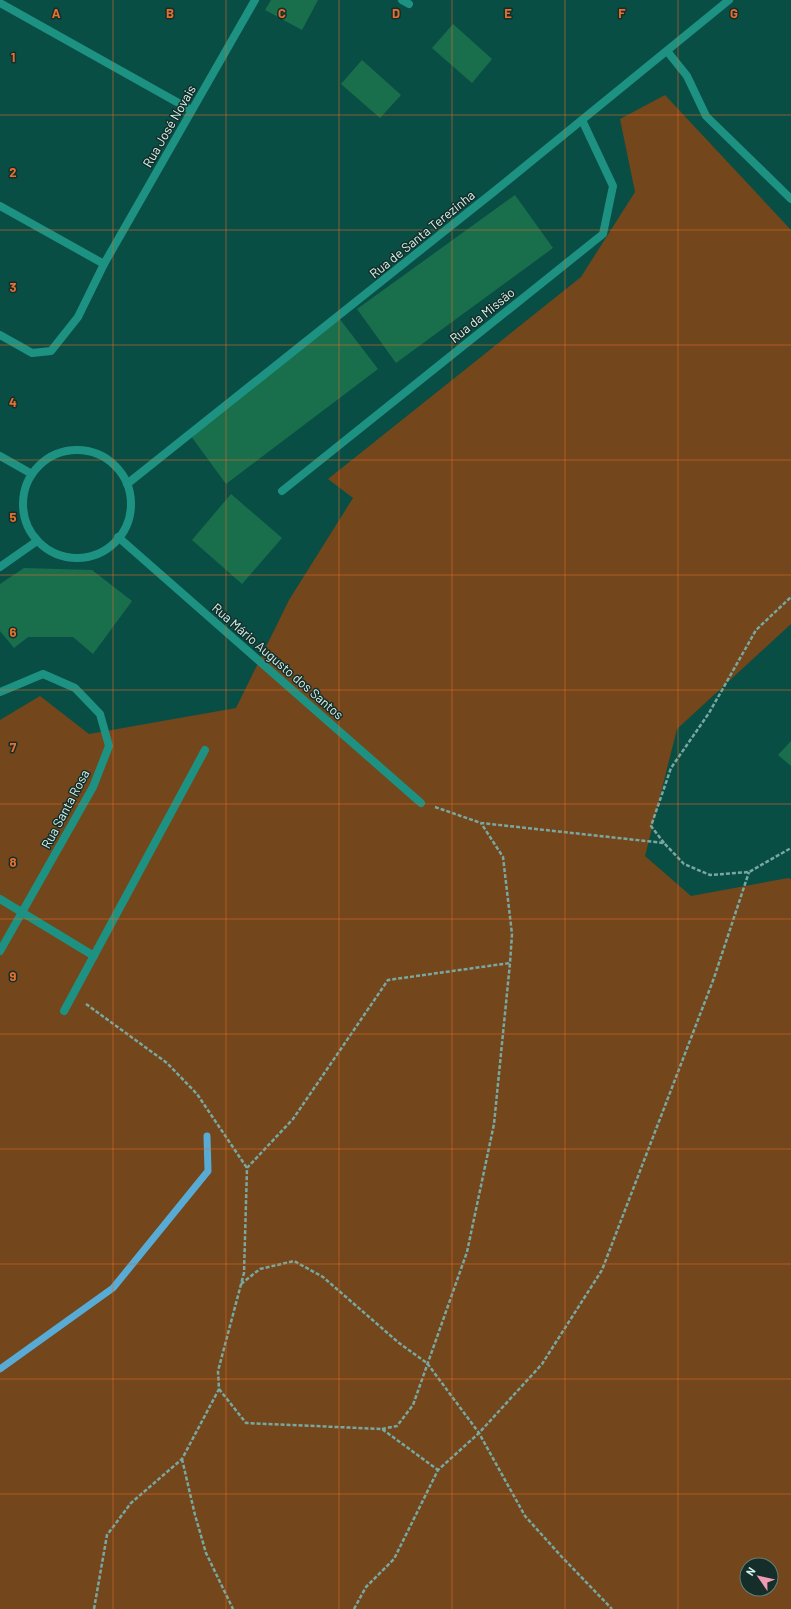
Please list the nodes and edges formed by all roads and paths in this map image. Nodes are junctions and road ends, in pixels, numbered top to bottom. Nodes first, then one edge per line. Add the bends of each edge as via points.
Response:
1 (255, 0) edge
2 (402, 0) edge
3 (729, 0) edge
4 (0, 3) edge
5 (409, 4) dead end
6 (667, 51) junction
7 (191, 110) junction
8 (582, 120) junction
9 (791, 199) edge
10 (0, 206) edge
11 (104, 264) junction
12 (0, 335) edge
13 (0, 456) edge
14 (32, 474) junction
15 (127, 484) junction
16 (282, 492) dead end
17 (118, 537) junction
18 (37, 541) junction
19 (0, 567) edge
20 (791, 597) edge
21 (0, 692) edge
22 (205, 750) dead end
23 (421, 803) joint
24 (481, 823) junction
25 (664, 843) junction
26 (791, 848) edge
27 (749, 872) junction
28 (0, 899) edge
29 (22, 912) junction
30 (0, 951) edge
31 (94, 956) junction
32 (510, 963) junction
33 (73, 995) junction
34 (64, 1011) dead end
35 (247, 1168) junction
36 (241, 1284) junction
37 (427, 1363) junction
38 (219, 1389) junction
39 (382, 1429) junction
40 (479, 1433) junction
41 (182, 1459) junction
42 (438, 1470) junction
43 (94, 1609) edge
44 (232, 1609) edge
45 (354, 1609) edge
46 (612, 1609) edge

1 - 7 street, Rua José Novais
2 - 5 street
3 - 6 street, Rua de Santa Terezinha
4 - 7 street
6 - 8 street, Rua de Santa Terezinha
6 - 9 street via 688,76 706,116
7 - 11 street, Rua José Novais
8 - 15 street, Rua de Santa Terezinha
8 - 16 street, Rua da Missão via 613,186 603,234
10 - 11 street
11 - 12 street, Rua José Novais via 78,317 51,352 32,353
13 - 14 street
14 - 15 street via 40,464 57,453 78,449 99,454 116,466
14 - 18 street via 27,482 22,502 26,523
15 - 17 street via 131,505 126,526
17 - 18 street via 114,543 96,554 75,558 54,553
17 - 23 street, Rua Mário Augusto dos Santos
18 - 19 street
20 - 25 path via 756,630 709,713 671,768 651,826
21 - 29 street, Rua Santa Rosa via 43,674 75,688 100,714 109,746 93,787
22 - 31 street
23 - 24 path
24 - 25 path
24 - 32 path via 503,857 512,934
25 - 27 path via 684,864 710,875
26 - 27 path
27 - 40 path via 714,978 602,1270 542,1364
28 - 29 street
29 - 30 street, Rua Santa Rosa
29 - 31 street
31 - 33 street
32 - 35 path via 388,980 293,1119
32 - 37 path via 492,1132 467,1252
33 - 34 street
33 - 35 path via 167,1063 197,1094
35 - 36 path via 244,1273
36 - 37 path via 260,1269 294,1261 323,1277 399,1343
36 - 38 path via 218,1371
37 - 39 path via 413,1405 397,1426
37 - 40 path
38 - 39 path via 246,1423
38 - 41 path
39 - 42 path
40 - 42 path
40 - 46 path via 525,1516
41 - 43 path via 131,1503 107,1535
41 - 44 path via 206,1553
42 - 45 path via 394,1559 366,1587

